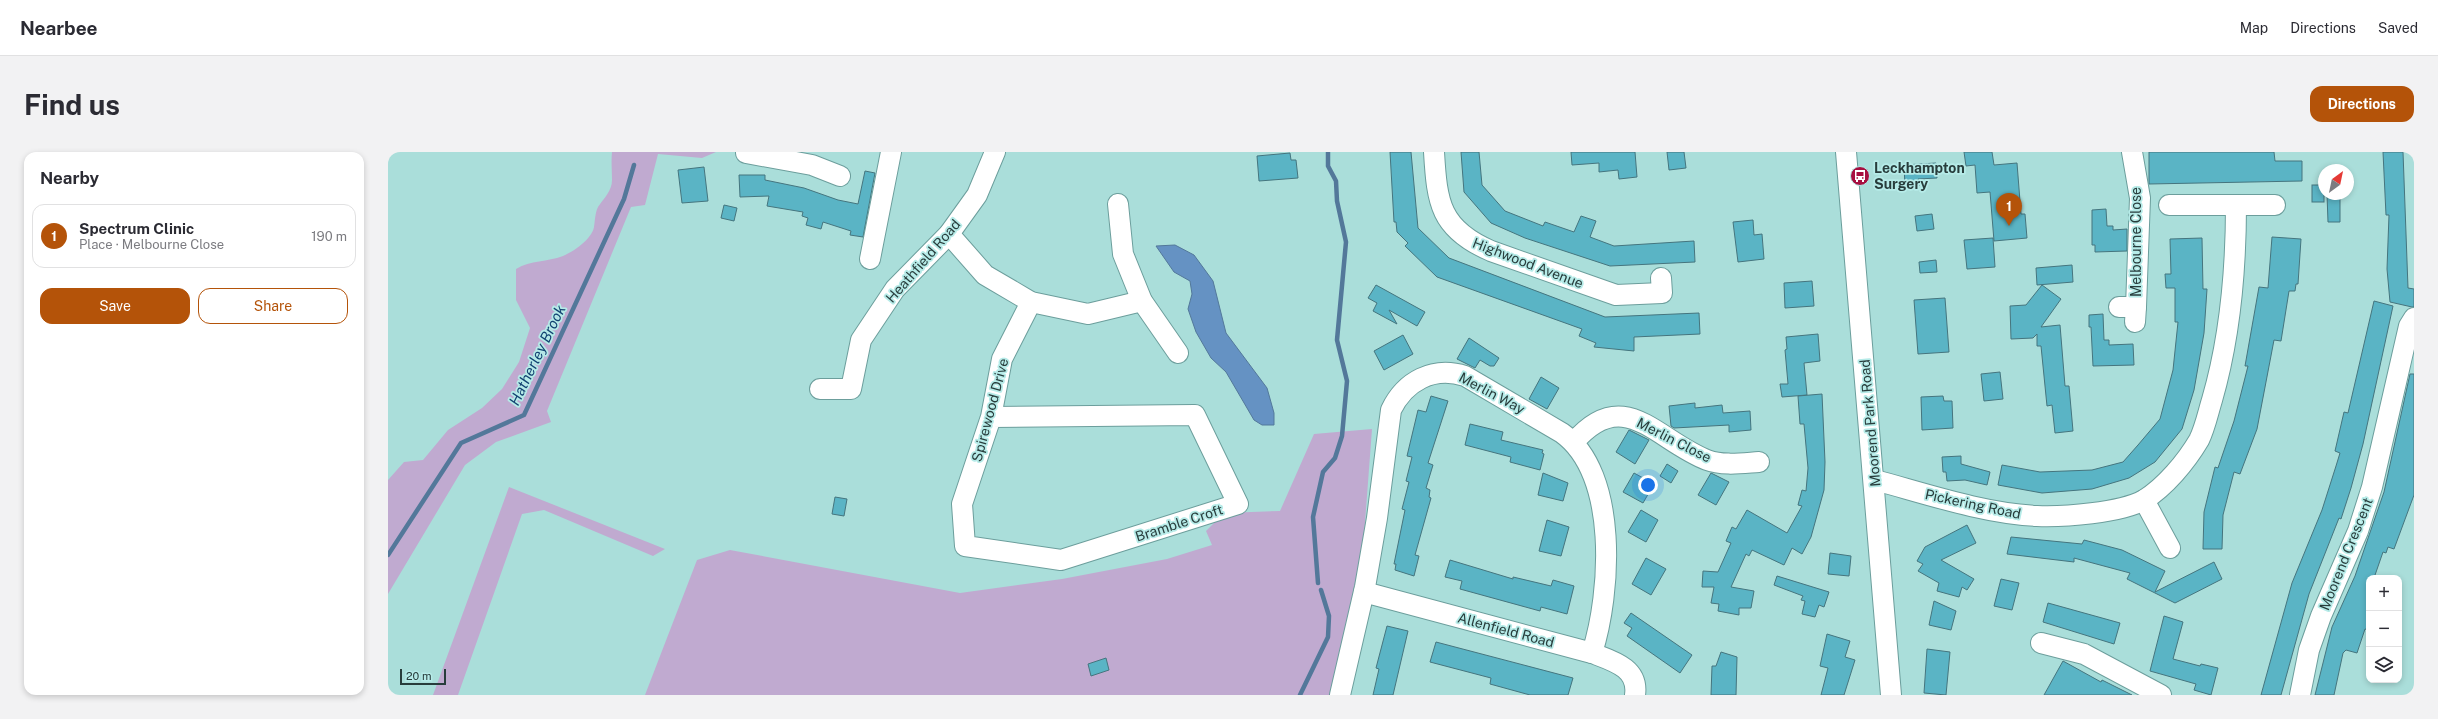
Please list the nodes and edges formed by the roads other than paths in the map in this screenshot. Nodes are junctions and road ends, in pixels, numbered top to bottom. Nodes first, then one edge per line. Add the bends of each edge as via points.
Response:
1 (891, 152) edge
2 (995, 152) edge
3 (1434, 152) edge
4 (1846, 152) edge
5 (2132, 152) edge
6 (746, 153) edge
7 (814, 158) edge
8 (840, 176) dead end
9 (1118, 204) dead end
10 (2169, 205) dead end
11 (2236, 205) junction
12 (2276, 205) dead end
13 (949, 234) junction
14 (870, 259) dead end
15 (1662, 292) dead end
16 (1142, 301) junction
17 (1031, 302) junction
18 (2130, 312) dead end
19 (2414, 318) edge
20 (1178, 353) dead end
21 (820, 389) dead end
22 (991, 416) junction
23 (1574, 442) junction
24 (1759, 461) dead end
25 (1875, 480) junction
26 (2144, 500) junction
27 (965, 546) joint
28 (2170, 548) dead end
29 (1364, 592) junction
30 (2041, 643) dead end
31 (1592, 653) junction
32 (1641, 692) edge
33 (1340, 695) edge
34 (1891, 695) edge
35 (2161, 695) edge
36 (2300, 695) edge

1 - 14 street
2 - 13 street, Heathfield Road via 977,195
3 - 15 street, Highwood Avenue via 1436,188 1441,209 1454,228 1471,242 1491,252 1616,295
4 - 25 street, Moorend Park Road
5 - 18 street, Melbourne Close via 2140,198
6 - 7 street
7 - 8 street
9 - 16 street via 1123,254
10 - 11 street
11 - 12 street
11 - 26 street, Pickering Road via 2236,255 2221,362 2204,427 2184,461
13 - 17 street via 985,275
13 - 21 street, Heathfield Road via 895,289 861,340 851,389
16 - 17 street via 1088,314
16 - 20 street
17 - 22 street, Spirewood Drive via 1002,359
19 - 36 street, Moorend Crescent via 2409,326 2372,487 2358,531 2309,650
22 - 27 street, Spirewood Drive via 962,504
22 - 27 street, Bramble Croft via 1195,415 1238,504 1061,560
23 - 24 street, Merlin Close via 1601,419 1626,416 1708,460 1740,464
23 - 29 street, Merlin Way via 1562,432 1465,376 1449,372 1417,379 1402,392 1391,410 1377,518
23 - 31 street, Merlin Way via 1587,459 1593,476 1607,547 1605,594
25 - 26 street, Pickering Road via 1988,509 2037,516 2102,511
25 - 34 street, Moorend Park Road
26 - 28 street
29 - 31 street, Allenfield Road
29 - 33 street, Merlin Way
30 - 35 street via 2084,654
31 - 32 street, Allenfield Road via 1623,666 1632,675

